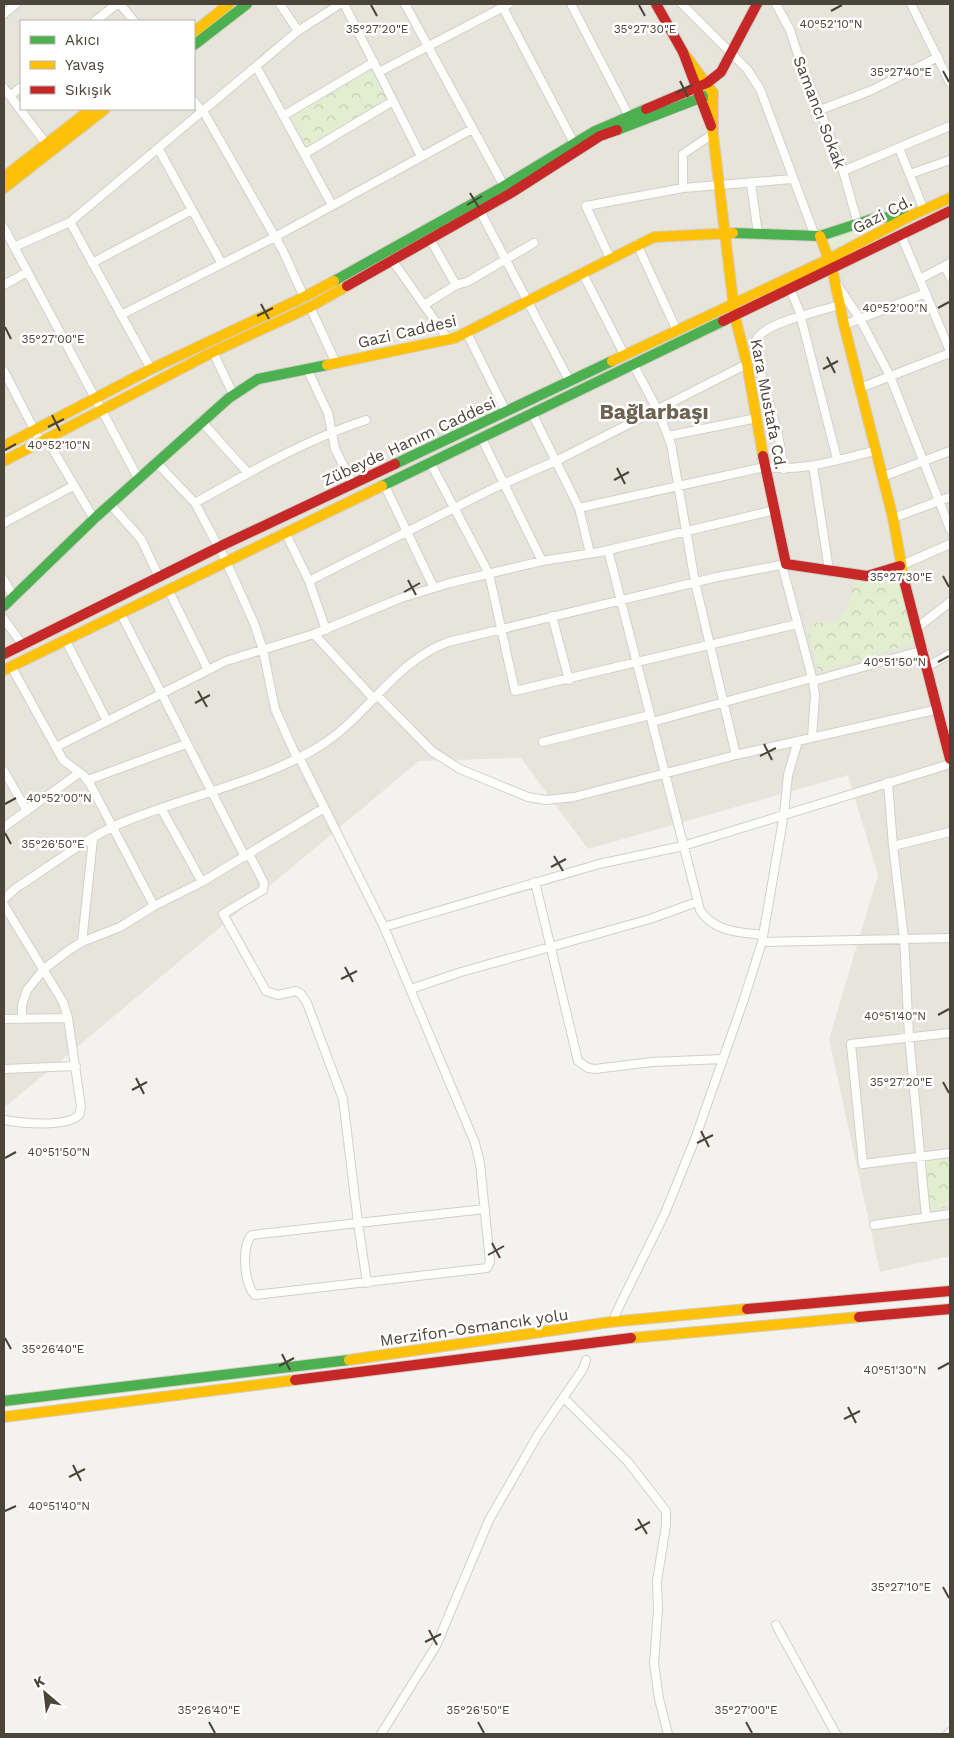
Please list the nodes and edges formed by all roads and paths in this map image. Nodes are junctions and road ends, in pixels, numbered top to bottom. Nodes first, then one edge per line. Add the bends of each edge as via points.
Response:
1 (16, 4) edge
2 (119, 4) edge
3 (229, 4) edge
4 (247, 4) edge
5 (280, 4) edge
6 (340, 4) edge
7 (344, 4) edge
8 (404, 4) edge
9 (571, 4) edge
10 (656, 4) edge
11 (682, 4) edge
12 (757, 4) edge
13 (776, 4) edge
14 (911, 4) edge
15 (504, 5) edge
16 (4, 14) edge
17 (96, 20) edge
18 (133, 20) edge
19 (195, 31) edge
20 (298, 31) junction
21 (195, 45) edge
22 (428, 48) junction
23 (683, 52) junction
24 (732, 52) junction
25 (938, 57) junction
26 (374, 62) junction
27 (256, 66) junction
28 (379, 72) junction
29 (707, 83) junction
30 (950, 83) edge
31 (696, 86) junction
32 (4, 88) edge
33 (20, 88) edge
34 (713, 93) junction
35 (10, 96) junction
36 (701, 98) junction
37 (393, 101) junction
38 (195, 102) edge
39 (20, 109) edge
40 (21, 110) edge
41 (90, 110) edge
42 (103, 110) edge
43 (820, 110) junction
44 (202, 111) junction
45 (283, 116) junction
46 (629, 116) junction
47 (950, 126) edge
48 (472, 129) junction
49 (713, 134) junction
50 (574, 143) junction
51 (47, 145) junction
52 (158, 148) junction
53 (899, 148) junction
54 (304, 154) junction
55 (421, 156) junction
56 (950, 160) edge
57 (843, 171) junction
58 (910, 174) junction
59 (4, 178) edge
60 (793, 179) junction
61 (751, 184) junction
62 (504, 186) junction
63 (720, 186) junction
64 (4, 188) edge
65 (682, 188) junction
66 (950, 198) edge
67 (332, 205) junction
68 (192, 210) junction
69 (924, 210) junction
70 (480, 211) junction
71 (950, 211) edge
72 (910, 216) junction
73 (70, 222) junction
74 (858, 224) junction
75 (4, 228) edge
76 (725, 232) junction
77 (758, 234) junction
78 (901, 235) junction
79 (818, 236) junction
80 (275, 237) junction
81 (430, 239) junction
82 (534, 243) dead end
83 (637, 244) junction
84 (14, 247) junction
85 (610, 258) junction
86 (506, 259) junction
87 (392, 260) junction
88 (92, 263) junction
89 (222, 264) junction
90 (831, 264) junction
91 (947, 264) edge
92 (27, 272) junction
93 (582, 272) junction
94 (920, 278) junction
95 (950, 278) edge
96 (835, 281) junction
97 (4, 285) edge
98 (456, 285) junction
99 (790, 289) junction
100 (926, 293) junction
101 (304, 297) junction
102 (528, 300) junction
103 (424, 305) junction
104 (734, 305) junction
105 (840, 305) junction
106 (310, 307) junction
107 (121, 315) junction
108 (735, 316) junction
109 (800, 317) junction
110 (860, 319) junction
111 (844, 326) junction
112 (677, 331) junction
113 (467, 333) junction
114 (947, 335) edge
115 (448, 339) junction
116 (213, 352) junction
117 (950, 352) edge
118 (625, 356) junction
119 (336, 363) junction
120 (633, 364) junction
121 (747, 364) junction
122 (151, 369) junction
123 (307, 369) junction
124 (4, 371) edge
125 (890, 376) junction
126 (570, 382) junction
127 (860, 388) junction
128 (233, 394) junction
129 (94, 398) junction
130 (101, 408) junction
131 (657, 409) junction
132 (506, 412) junction
133 (532, 413) junction
134 (757, 418) junction
135 (366, 420) dead end
136 (201, 421) junction
137 (34, 430) junction
138 (330, 432) junction
139 (668, 436) junction
140 (481, 438) junction
141 (42, 439) junction
142 (4, 446) edge
143 (876, 451) junction
144 (950, 451) edge
145 (837, 460) junction
146 (4, 461) edge
147 (556, 461) junction
148 (156, 462) junction
149 (430, 462) junction
150 (922, 462) junction
151 (813, 466) junction
152 (765, 467) junction
153 (784, 470) junction
154 (248, 473) junction
155 (882, 477) junction
156 (138, 478) junction
157 (353, 484) junction
158 (384, 484) junction
159 (505, 484) junction
160 (73, 486) junction
161 (678, 486) junction
162 (950, 497) edge
163 (939, 501) junction
164 (195, 503) junction
165 (110, 504) junction
166 (455, 508) junction
167 (579, 508) junction
168 (775, 510) junction
169 (893, 518) junction
170 (94, 519) junction
171 (4, 523) edge
172 (950, 528) edge
173 (408, 531) junction
174 (685, 531) junction
175 (285, 532) junction
176 (950, 544) edge
177 (218, 548) junction
178 (608, 550) junction
179 (590, 553) junction
180 (226, 561) junction
181 (542, 562) junction
182 (784, 565) junction
183 (900, 566) junction
184 (828, 570) junction
185 (489, 574) junction
186 (159, 577) junction
187 (4, 580) edge
188 (309, 581) junction
189 (695, 582) junction
190 (434, 588) junction
191 (168, 589) junction
192 (13, 596) junction
193 (620, 600) junction
194 (950, 602) edge
195 (4, 606) edge
196 (120, 612) junction
197 (552, 616) junction
198 (4, 619) edge
199 (797, 624) junction
200 (918, 628) junction
201 (501, 629) junction
202 (326, 630) junction
203 (314, 634) junction
204 (66, 639) junction
205 (22, 644) junction
206 (710, 646) junction
207 (263, 650) junction
208 (924, 650) junction
209 (4, 654) edge
210 (950, 654) edge
211 (638, 663) junction
212 (928, 666) junction
213 (7, 668) edge
214 (208, 670) junction
215 (812, 679) junction
216 (569, 680) junction
217 (160, 694) junction
218 (376, 697) junction
219 (724, 701) junction
220 (939, 710) junction
221 (651, 719) junction
222 (107, 721) junction
223 (812, 737) junction
224 (798, 740) junction
225 (543, 742) dead end
226 (186, 744) junction
227 (56, 747) junction
228 (736, 755) junction
229 (298, 757) junction
230 (950, 759) edge
231 (950, 764) edge
232 (4, 771) edge
233 (79, 773) junction
234 (663, 773) junction
235 (88, 780) junction
236 (888, 782) junction
237 (210, 792) junction
238 (324, 808) junction
239 (162, 810) junction
240 (27, 811) junction
241 (784, 814) junction
242 (4, 827) edge
243 (112, 828) junction
244 (950, 832) edge
245 (93, 839) junction
246 (683, 846) junction
247 (892, 846) junction
248 (247, 856) junction
249 (202, 882) junction
250 (534, 882) junction
251 (4, 899) edge
252 (697, 902) junction
253 (4, 905) edge
254 (154, 906) junction
255 (384, 927) junction
256 (762, 938) junction
257 (904, 938) junction
258 (950, 938) edge
259 (82, 942) junction
260 (549, 947) junction
261 (44, 969) junction
262 (411, 989) junction
263 (68, 1018) junction
264 (4, 1019) edge
265 (22, 1019) junction
266 (950, 1033) edge
267 (909, 1036) junction
268 (723, 1059) junction
269 (76, 1066) junction
270 (4, 1069) edge
271 (4, 1120) edge
272 (950, 1153) edge
273 (919, 1157) junction
274 (485, 1210) junction
275 (950, 1214) edge
276 (926, 1216) junction
277 (358, 1223) junction
278 (874, 1225) dead end
279 (367, 1283) junction
280 (950, 1291) edge
281 (950, 1309) edge
282 (615, 1315) dead end
283 (586, 1360) dead end
284 (564, 1398) junction
285 (4, 1401) edge
286 (4, 1417) edge
287 (776, 1625) dead end
288 (384, 1733) edge
289 (668, 1734) edge
290 (836, 1734) edge

1 - 16 street
2 - 17 street
2 - 18 street
3 - 19 main road
4 - 21 main road
5 - 20 street
6 - 20 street
7 - 26 street
8 - 22 street
9 - 46 street
10 - 23 main road
11 - 24 street
12 - 24 main road
13 - 43 street, Samancı Sokak via 790,30
14 - 25 street
15 - 22 street
15 - 50 street
20 - 27 street
22 - 28 street
22 - 48 street
23 - 29 main road
23 - 31 main road
24 - 29 main road via 722,72
24 - 60 street via 760,89
25 - 30 street
25 - 43 street via 872,90
26 - 28 street
26 - 45 street
27 - 44 street
27 - 45 street
28 - 37 street
29 - 31 main road
29 - 34 main road
31 - 36 main road
31 - 46 main road
32 - 35 street
33 - 35 street
34 - 36 main road
34 - 49 main road
35 - 39 street
36 - 49 main road
36 - 70 main road via 600,136
37 - 54 street
37 - 55 street
38 - 44 street
40 - 51 street
41 - 51 main road
42 - 64 main road
43 - 57 street, Samancı Sokak
44 - 52 street
44 - 80 street
45 - 54 street
46 - 50 main road
47 - 53 street
48 - 55 street
48 - 62 street
49 - 63 main road, Kara Mustafa Cd.
49 - 65 street via 683,154
50 - 62 main road
51 - 59 main road
52 - 68 street
52 - 73 street
53 - 57 street
53 - 58 street
54 - 67 street
55 - 67 street
56 - 58 street
57 - 74 street, Samancı Sokak
58 - 69 street
60 - 61 street
60 - 79 street
61 - 63 street
61 - 77 street
62 - 101 main road
63 - 65 street
63 - 76 main road, Kara Mustafa Cd.
65 - 85 street via 586,206
66 - 69 main road, Gazi Cd.
67 - 80 street
68 - 88 street
68 - 89 street
69 - 72 main road, Gazi Cd.
70 - 81 main road
70 - 86 street
71 - 78 main road, Gazi Cd.
72 - 74 main road, Gazi Caddesi via 875,218
72 - 90 main road, Gazi Cd.
73 - 84 street
73 - 88 street
74 - 79 main road, Gazi Caddesi
75 - 84 street
76 - 77 main road, Gazi Caddesi
76 - 83 main road, Gazi Caddesi via 654,238
76 - 104 main road, Kara Mustafa Cd.
77 - 79 main road, Gazi Caddesi
78 - 90 main road, Gazi Cd.
78 - 94 street
79 - 90 main road
80 - 89 street
80 - 101 street
81 - 87 main road
81 - 98 street
82 - 86 street
83 - 85 main road, Gazi Caddesi
83 - 112 street
84 - 92 street
85 - 93 main road, Gazi Caddesi
86 - 98 street
86 - 102 street
87 - 103 street
87 - 106 main road
88 - 107 street
89 - 107 street
90 - 96 main road
90 - 99 main road
90 - 104 main road, Zübeyde Hanım Caddesi
91 - 94 street
91 - 95 street
92 - 97 street
92 - 129 street
93 - 102 main road, Gazi Caddesi
93 - 118 street
94 - 100 street
96 - 105 main road
96 - 110 street
98 - 103 street
99 - 108 main road
99 - 109 street
100 - 110 street
100 - 114 street
101 - 122 main road
102 - 113 main road, Gazi Caddesi
102 - 126 street
103 - 115 street
104 - 108 main road, Kara Mustafa Cd.
104 - 112 main road, Zübeyde Hanım Caddesi
105 - 109 street
105 - 111 main road
106 - 116 main road
106 - 119 street
107 - 122 street
108 - 120 main road
108 - 121 main road, Kara Mustafa Cd.
109 - 145 street
109 - 153 street via 766,330 756,340 754,348 778,434
110 - 111 street
110 - 125 street
111 - 127 main road
112 - 118 main road, Zübeyde Hanım Caddesi
113 - 115 main road, Gazi Caddesi
113 - 132 street
114 - 117 street
115 - 119 main road, Gazi Caddesi
116 - 128 street
116 - 130 main road
117 - 125 street
118 - 126 main road, Zübeyde Hanım Caddesi
119 - 123 main road, Gazi Caddesi
120 - 131 street
120 - 133 main road
121 - 131 street
121 - 134 main road, Kara Mustafa Cd.
122 - 129 main road
123 - 128 main road, Gazi Caddesi via 258,379
123 - 138 street via 328,413
124 - 137 street
125 - 127 street
125 - 150 street
126 - 132 main road, Zübeyde Hanım Caddesi
127 - 143 main road
128 - 136 main road, Gazi Caddesi
129 - 130 street
129 - 137 main road
130 - 141 main road
130 - 156 street
131 - 139 street
131 - 147 street
132 - 157 main road, Zübeyde Hanım Caddesi
133 - 140 main road
133 - 147 street
134 - 139 street
134 - 152 main road, Kara Mustafa Cd.
135 - 138 street
136 - 148 main road, Gazi Caddesi
136 - 154 street
137 - 141 street
137 - 142 main road
138 - 154 street
138 - 157 street
139 - 161 street
140 - 149 main road
140 - 159 street
141 - 146 main road
141 - 160 street
143 - 145 street
143 - 155 main road
144 - 150 street
145 - 151 street
147 - 159 street
147 - 167 street
148 - 156 main road, Gazi Caddesi
148 - 164 street
149 - 158 main road
149 - 166 street
150 - 155 street
150 - 163 street
151 - 153 street
151 - 184 street
152 - 153 street
152 - 161 street
152 - 168 main road, Kara Mustafa Cd.
154 - 164 street
155 - 169 main road
156 - 165 main road, Gazi Caddesi
157 - 177 main road, Zübeyde Hanım Caddesi
158 - 173 street
158 - 175 main road
159 - 166 street
159 - 181 street
160 - 170 street
160 - 171 street
161 - 167 street
161 - 174 street
162 - 163 street
163 - 169 street
163 - 172 street
164 - 177 street
165 - 170 main road, Gazi Caddesi
165 - 186 street via 141,539
166 - 173 street
166 - 185 street
167 - 179 street
168 - 174 street
168 - 182 main road, Kara Mustafa Cd.
169 - 183 main road
170 - 192 main road, Gazi Caddesi
173 - 188 street
173 - 190 street
174 - 178 street
174 - 189 street
175 - 180 main road
175 - 188 street
176 - 183 street
177 - 180 street
177 - 186 main road, Zübeyde Hanım Caddesi
178 - 179 street
178 - 193 street
179 - 181 street
180 - 191 main road
180 - 207 street
181 - 185 street
182 - 184 main road
182 - 189 street
182 - 199 street
183 - 184 main road via 867,576
183 - 200 main road
185 - 190 street
185 - 201 street
186 - 205 main road, Zübeyde Hanım Caddesi
187 - 192 street
188 - 202 street
189 - 193 street
189 - 206 street
190 - 202 street
191 - 196 main road
191 - 214 street
192 - 195 main road, Gazi Caddesi
193 - 197 street
193 - 211 street
194 - 200 street
196 - 204 main road
196 - 217 street
197 - 201 street
197 - 216 street
198 - 205 street
199 - 206 street
199 - 215 street
200 - 208 main road
201 - 216 street via 515,691
201 - 218 street via 431,648 405,667
202 - 203 street
203 - 207 street
203 - 218 street
204 - 213 main road
204 - 222 street
205 - 209 main road, Zübeyde Hanım Caddesi
206 - 211 street
206 - 219 street
207 - 214 street
207 - 229 street via 275,708
208 - 212 main road
208 - 215 street
210 - 212 street
211 - 216 street
211 - 221 street
212 - 220 main road
213 - 227 street
214 - 217 street
215 - 219 street
215 - 223 street via 815,696
217 - 222 street
217 - 226 street
218 - 229 street via 321,745
218 - 234 street via 442,759 528,797 565,799
219 - 221 street
219 - 228 street
220 - 223 street
220 - 230 main road
221 - 225 street
221 - 234 street
222 - 227 street
223 - 224 street
224 - 228 street
224 - 241 street via 788,776
226 - 235 street
226 - 237 street
227 - 233 street via 63,760
228 - 234 street
229 - 237 street
229 - 238 street
231 - 236 street
232 - 240 street
233 - 235 street
233 - 240 street
234 - 246 street
235 - 243 street
236 - 241 street
236 - 247 street
237 - 239 street
237 - 248 street
238 - 248 street
238 - 255 street
239 - 243 street
239 - 249 street
240 - 242 street
241 - 246 street
241 - 256 street
243 - 245 street
243 - 254 street
244 - 247 street
245 - 251 street
245 - 259 street
246 - 250 street
246 - 252 street
247 - 257 street
248 - 249 street
248 - 277 street via 264,882 263,890 223,914 266,991 278,995 296,991 307,1003 343,1098
249 - 254 street
250 - 255 street
250 - 260 street
252 - 256 street via 704,916 714,925
252 - 260 street via 650,919
253 - 261 street
254 - 259 street via 120,927
255 - 262 street
256 - 257 street
256 - 268 street
257 - 258 street
257 - 267 street
259 - 261 street
260 - 262 street
260 - 268 street via 578,1061 583,1065 595,1069 652,1062
261 - 263 street via 63,1002
261 - 265 street via 24,997
262 - 274 street via 475,1143
263 - 265 street
263 - 269 street
264 - 265 street
266 - 267 street
267 - 273 street
267 - 273 street via 851,1044 863,1164
268 - 282 street via 665,1213
269 - 270 street
269 - 271 street via 81,1107 76,1118 30,1123
272 - 273 street
273 - 276 street
274 - 277 street
274 - 279 street via 490,1262 487,1268
275 - 276 street
276 - 278 street
277 - 279 street
277 - 279 street via 252,1235 247,1242 246,1280 255,1295
280 - 285 main road, Merzifon-Osmancık yolu via 610,1322 295,1368
281 - 286 main road, Merzifon-Osmancık yolu via 593,1342
283 - 284 street
284 - 288 street via 528,1451 489,1520 440,1639
284 - 289 street via 628,1462 666,1511 657,1581 654,1663
287 - 290 street

